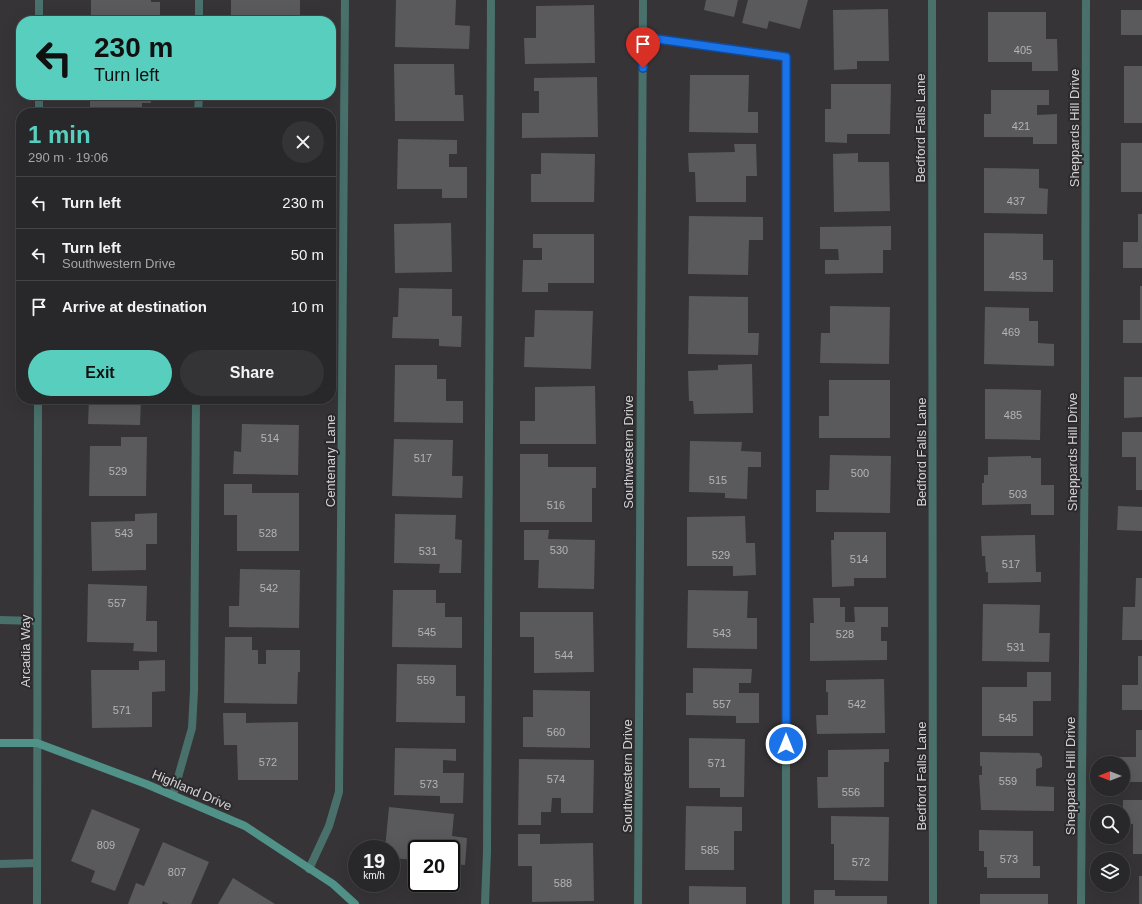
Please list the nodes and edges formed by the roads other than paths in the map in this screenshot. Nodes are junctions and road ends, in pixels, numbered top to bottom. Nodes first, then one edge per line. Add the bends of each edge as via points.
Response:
1 (39, 0) edge
2 (199, 0) edge
3 (345, 0) edge
4 (491, 0) edge
5 (643, 0) edge
6 (932, 0) edge
7 (1086, 0) edge
8 (39, 16) edge
9 (199, 16) edge
10 (643, 37) junction
11 (38, 404) edge
12 (196, 404) edge
13 (0, 620) edge
14 (38, 621) junction
15 (0, 743) edge
16 (37, 743) junction
17 (173, 795) junction
18 (0, 864) edge
19 (36, 864) junction
20 (309, 869) junction
21 (37, 904) edge
22 (355, 904) edge
23 (484, 904) edge
24 (638, 904) edge
25 (786, 904) edge
26 (933, 904) edge
27 (1081, 904) edge

1 - 8 street
2 - 9 street
3 - 20 street, Centenary Lane via 339,792 329,826
4 - 23 street via 487,852
5 - 10 street, Southwestern Drive
6 - 26 street, Bedford Falls Lane
7 - 27 street, Sheppards Hill Drive
10 - 24 street, Southwestern Drive
10 - 25 street via 786,57
11 - 14 street, Arcadia Way
12 - 17 street via 192,728
13 - 14 street
14 - 16 street, Arcadia Way
15 - 16 street, Highland Drive
16 - 17 street, Highland Drive
16 - 19 street, Arcadia Way
17 - 20 street, Highland Drive via 245,826
18 - 19 street
19 - 21 street, Arcadia Way
20 - 22 street, Highland Drive via 333,884

